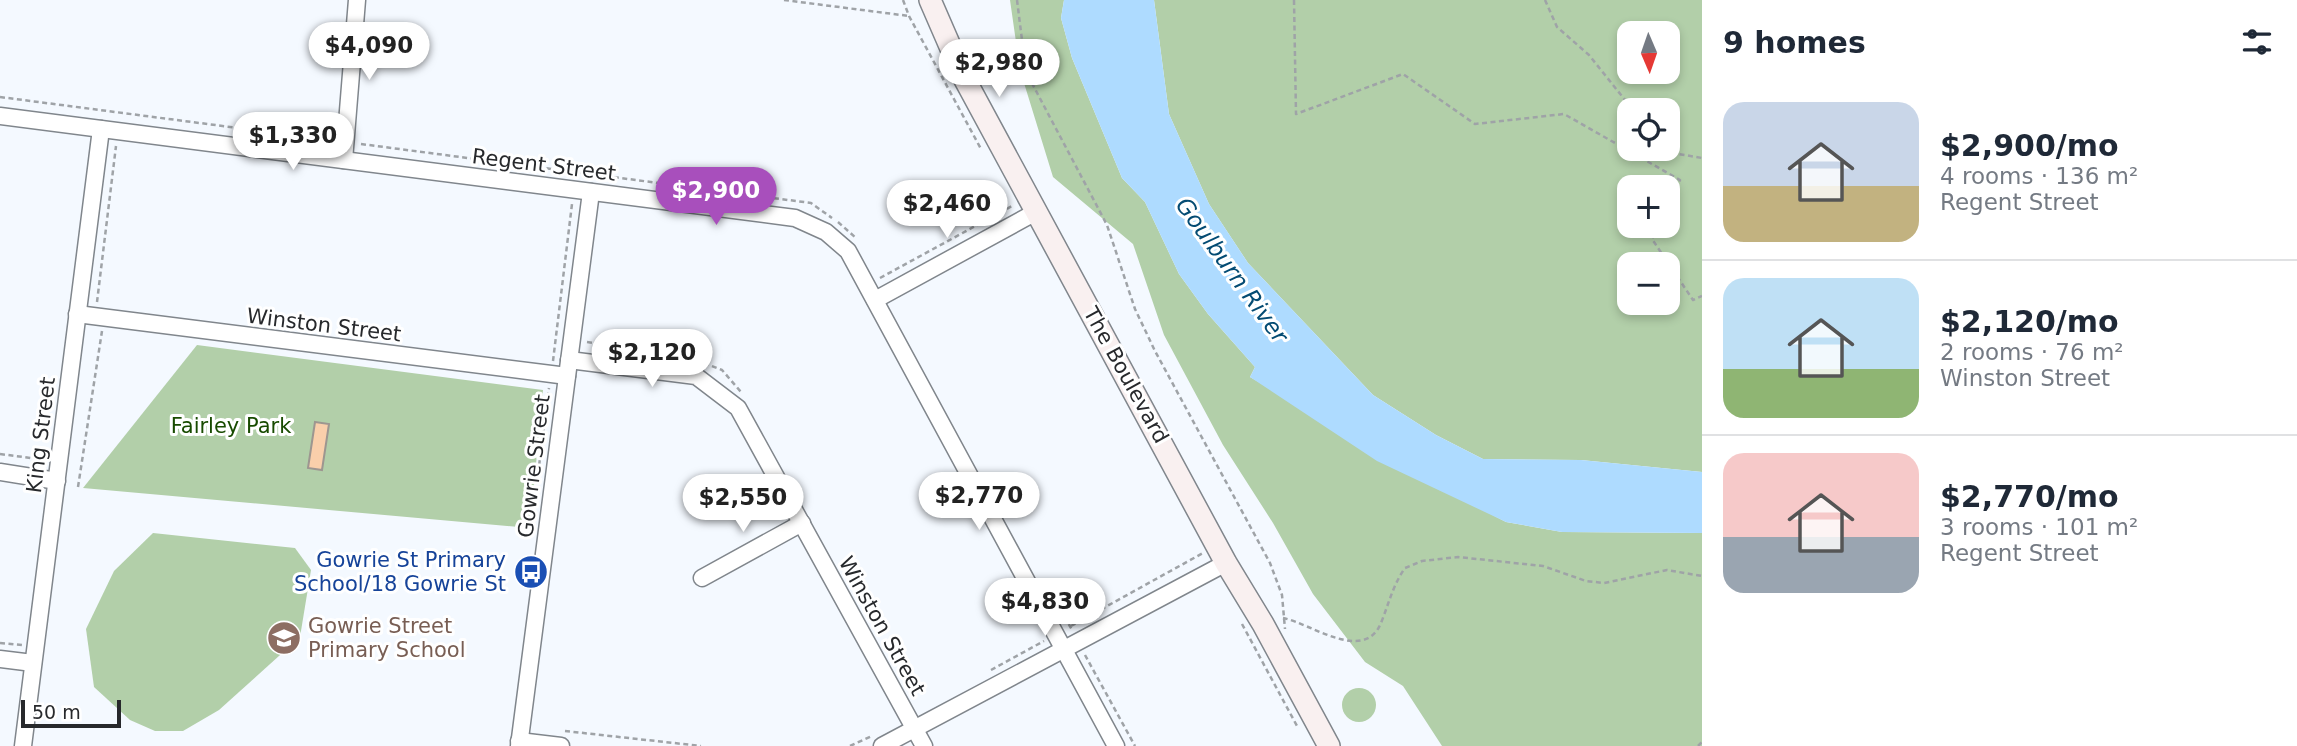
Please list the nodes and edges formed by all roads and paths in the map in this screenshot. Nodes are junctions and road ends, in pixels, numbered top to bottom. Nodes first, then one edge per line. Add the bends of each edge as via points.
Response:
1 (357, 0) edge
2 (784, 0) edge
3 (930, 0) edge
4 (1017, 0) edge
5 (1294, 0) edge
6 (1545, 0) edge
7 (909, 16) dead end
8 (0, 97) edge
9 (1623, 98) edge
10 (0, 116) edge
11 (101, 135) junction
12 (345, 142) junction
13 (1680, 154) edge
14 (1702, 158) edge
15 (344, 160) junction
16 (1671, 175) edge
17 (590, 198) junction
18 (1012, 206) dead end
19 (1036, 212) junction
20 (1652, 238) edge
21 (859, 244) dead end
22 (1702, 296) edge
23 (881, 297) junction
24 (97, 302) dead end
25 (77, 314) junction
26 (104, 318) junction
27 (562, 371) junction
28 (0, 454) edge
29 (46, 460) dead end
30 (0, 472) edge
31 (57, 481) junction
32 (537, 485) dead end
33 (78, 487) dead end
34 (802, 523) junction
35 (1203, 554) dead end
36 (1226, 563) junction
37 (1702, 576) edge
38 (702, 578) dead end
39 (1044, 579) dead end
40 (1273, 621) junction
41 (1063, 631) junction
42 (1289, 638) dead end
43 (0, 643) edge
44 (22, 645) dead end
45 (1065, 649) junction
46 (0, 659) edge
47 (33, 663) junction
48 (988, 672) dead end
49 (915, 729) junction
50 (562, 739) edge
51 (879, 740) edge
52 (1702, 742) edge
53 (519, 744) edge
54 (23, 746) edge
55 (701, 746) edge
56 (850, 746) edge
57 (924, 746) edge
58 (1116, 746) edge
59 (1135, 746) edge
60 (1329, 746) edge
61 (1698, 746) edge

1 - 12 street
2 - 7 path
3 - 19 street, The Boulevard via 963,76
4 - 40 path via 1026,72 1107,225 1135,309 1270,563 1282,595
5 - 16 path via 1296,114 1403,74 1475,124 1564,114
6 - 9 path via 1557,26 1589,55
8 - 12 path
10 - 11 street, Regent Street
11 - 15 street, Regent Street
11 - 24 path via 116,142
11 - 25 street, King Street
12 - 15 street
12 - 21 path via 811,203 853,232
13 - 14 path
15 - 17 street, Regent Street
17 - 23 street, Regent Street via 795,218 826,232 848,251
17 - 27 street, Gowrie Street
17 - 27 path via 572,201
18 - 23 path via 879,279
19 - 23 street
19 - 36 street, The Boulevard
20 - 22 path via 1693,300
23 - 41 street, Regent Street
25 - 26 street, Winston Street
25 - 31 street, King Street
26 - 27 street, Winston Street
26 - 33 path
27 - 32 path
27 - 34 street, Winston Street via 696,376 738,408
27 - 53 street, Gowrie Street
28 - 29 path
30 - 31 street
31 - 47 street, King Street
34 - 38 street
34 - 49 street, Winston Street
35 - 41 path
36 - 40 street, The Boulevard
36 - 45 street
37 - 40 path via 1667,570 1604,583 1543,566 1441,558 1405,568 1380,625 1362,640 1345,641
39 - 41 path
40 - 42 path
40 - 60 street, The Boulevard
41 - 45 street, Regent Street
41 - 45 path
43 - 44 path
45 - 48 path via 1045,640
45 - 49 street
45 - 58 street, Regent Street
45 - 59 path
46 - 47 street
47 - 54 street, King Street
49 - 51 street
49 - 57 street, Winston Street
50 - 53 street
50 - 55 path
51 - 56 path
52 - 61 path

